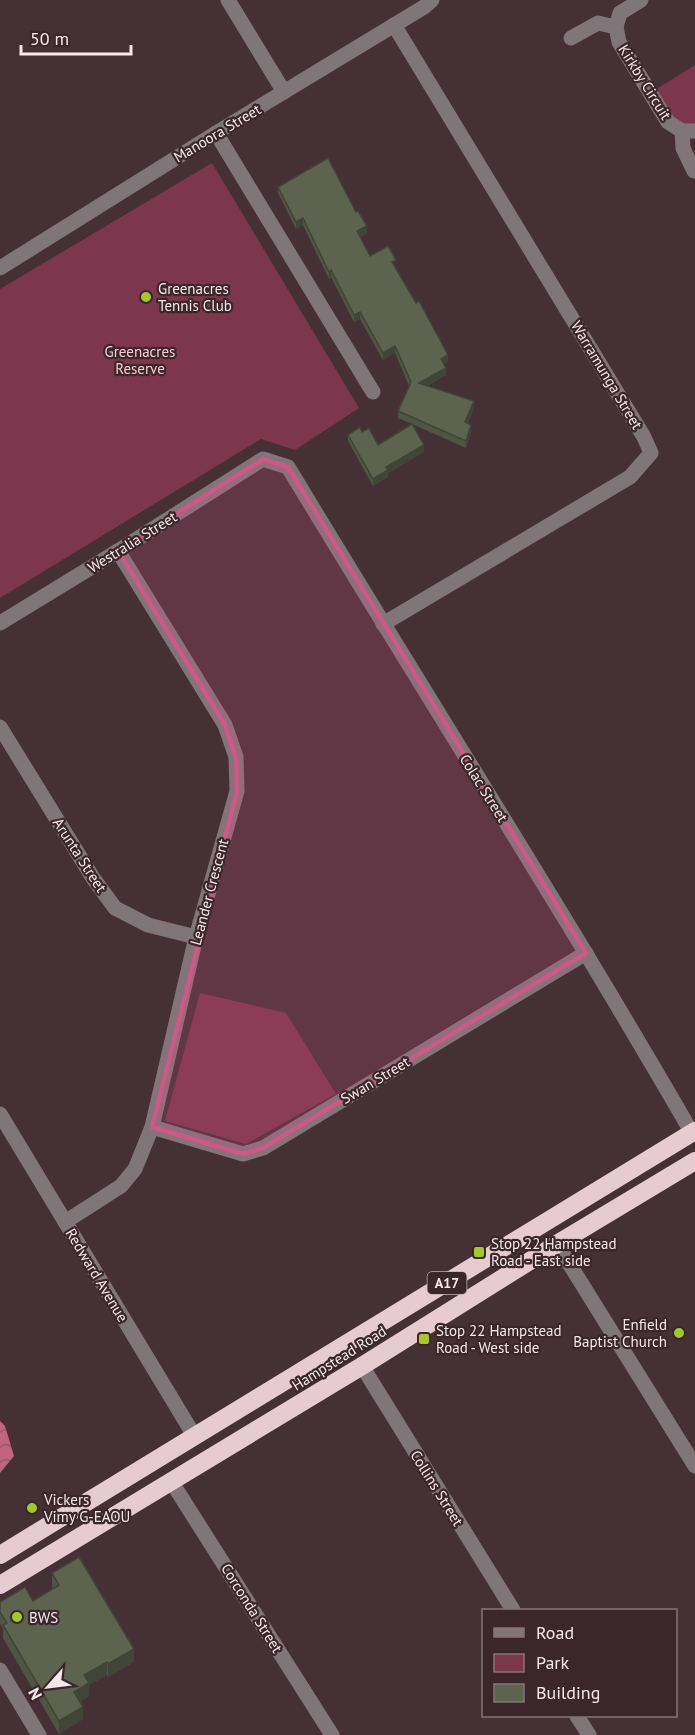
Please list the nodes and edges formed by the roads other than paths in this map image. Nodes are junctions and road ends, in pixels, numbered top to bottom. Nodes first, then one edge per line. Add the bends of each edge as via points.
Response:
1 (228, 0) edge
2 (443, 0) edge
3 (641, 0) edge
4 (428, 4) edge
5 (394, 25) junction
6 (616, 27) junction
7 (571, 38) dead end
8 (284, 92) junction
9 (689, 131) edge
10 (216, 133) junction
11 (694, 171) edge
12 (4, 264) edge
13 (373, 392) dead end
14 (263, 459) joint
15 (118, 551) junction
16 (0, 623) edge
17 (383, 624) junction
18 (0, 728) edge
19 (196, 937) junction
20 (586, 954) junction
21 (0, 1114) edge
22 (152, 1127) junction
23 (694, 1134) edge
24 (695, 1161) edge
25 (545, 1221) junction
26 (65, 1222) junction
27 (557, 1244) junction
28 (349, 1344) junction
29 (362, 1366) junction
30 (195, 1437) junction
31 (208, 1459) junction
32 (158, 1460) junction
33 (695, 1466) edge
34 (171, 1481) junction
35 (0, 1555) edge
36 (0, 1585) edge
37 (512, 1609) edge
38 (0, 1670) edge
39 (579, 1717) edge
40 (39, 1735) edge
41 (332, 1735) edge
42 (590, 1735) edge

1 - 8 street
2 - 4 street, Manoora Street
3 - 6 street, Kirkby Circuit via 620,13
4 - 5 street, Manoora Street
5 - 8 street, Manoora Street
5 - 17 street, Warramunga Street via 651,453 630,477
6 - 7 street, Kirkby Circuit via 598,23
6 - 9 street, Kirkby Circuit via 619,42 668,123
8 - 10 street, Manoora Street
9 - 11 street, Kirkby Circuit via 683,148
10 - 12 street, Manoora Street
10 - 13 street
14 - 15 street, Westralia Street
14 - 17 street, Colac Street via 288,467
15 - 16 street, Westralia Street
15 - 19 street, Leander Crescent via 225,725 236,757 237,791
17 - 20 street, Colac Street
18 - 19 street, Arunta Street via 115,908 148,925
19 - 22 street, Leander Crescent
20 - 22 street, Swan Street via 262,1148 243,1154
20 - 23 street, Colac Street
21 - 26 street, Redward Avenue
22 - 26 street, Leander Crescent via 135,1169 122,1186
23 - 25 highway, Hampstead Road / A17
24 - 27 highway, Hampstead Road / A17
25 - 27 highway
25 - 28 highway, Hampstead Road / A17
26 - 30 street, Redward Avenue
27 - 29 highway, Hampstead Road / A17
27 - 33 street
28 - 29 highway
28 - 30 highway, Hampstead Road / A17
29 - 31 highway, Hampstead Road / A17
29 - 37 street, Collins Street
30 - 31 highway
30 - 32 highway, Hampstead Road / A17
31 - 34 highway, Hampstead Road / A17
32 - 34 highway
32 - 35 highway, Hampstead Road / A17
34 - 36 highway, Hampstead Road / A17
34 - 41 street, Corconda Street
38 - 40 street
39 - 42 street

